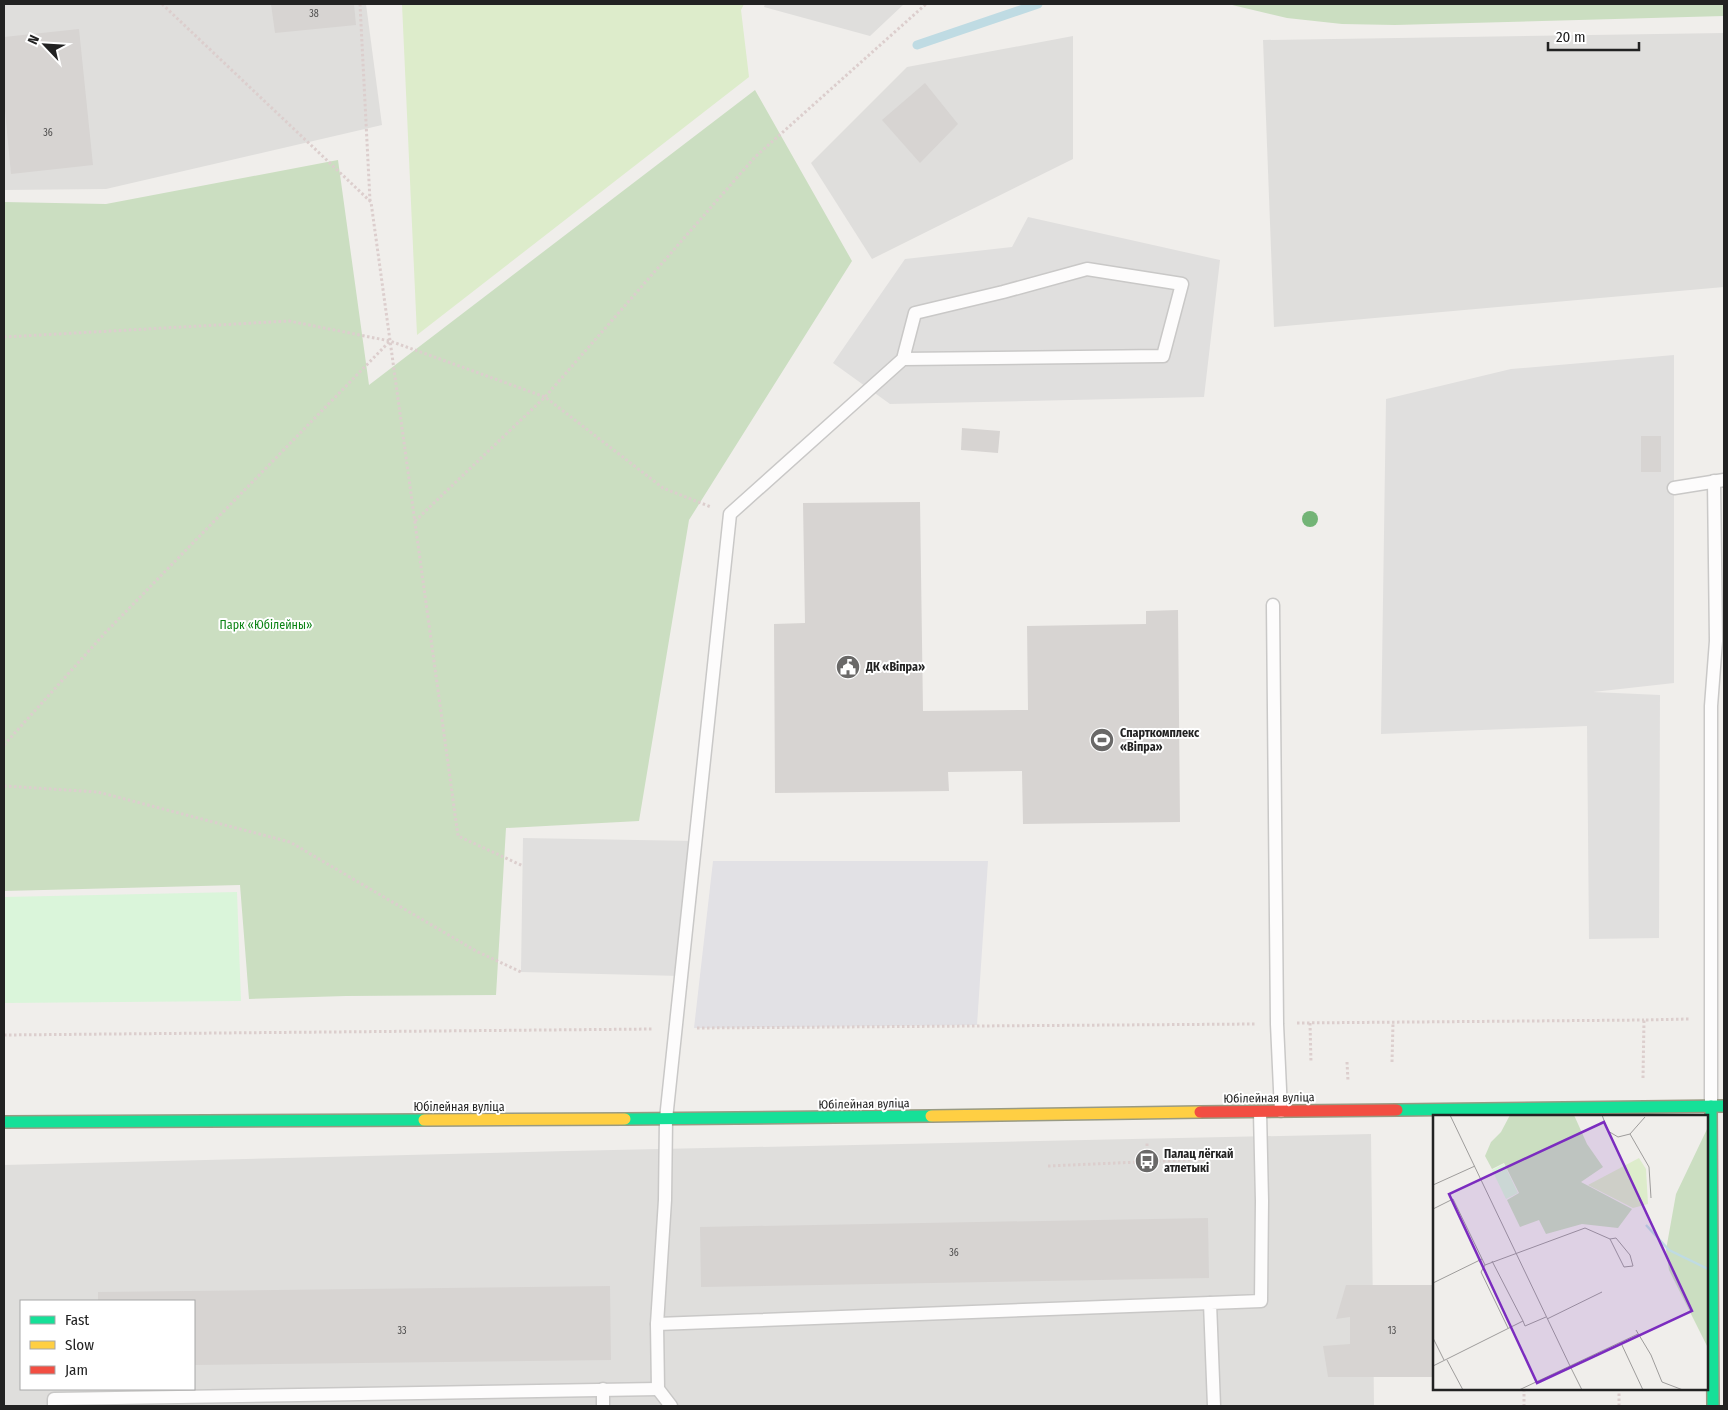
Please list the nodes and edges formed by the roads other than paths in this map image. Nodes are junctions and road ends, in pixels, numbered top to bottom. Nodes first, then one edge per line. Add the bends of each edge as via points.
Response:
1 (903, 359) junction
2 (1719, 480) edge
3 (1674, 488) dead end
4 (1274, 605) dead end
5 (1720, 641) edge
6 (1718, 1106) edge
7 (1280, 1111) junction
8 (1260, 1112) junction
9 (666, 1120) junction
10 (4, 1122) edge
11 (1210, 1303) junction
12 (657, 1324) junction
13 (658, 1388) junction
14 (603, 1389) junction
15 (54, 1406) edge
16 (603, 1406) edge
17 (671, 1406) edge
18 (1214, 1406) edge
19 (1713, 1406) edge

1 - 1 lane via 914,313 1087,269 1182,284 1163,356
1 - 9 lane via 730,514
2 - 3 lane
2 - 5 lane
4 - 7 lane
5 - 6 lane via 1711,706 1711,1019
6 - 7 main road, Юбілейная вуліца
6 - 19 main road
7 - 8 main road, Юбілейная вуліца
8 - 9 main road, Юбілейная вуліца
8 - 11 lane via 1261,1301
9 - 10 main road, Юбілейная вуліца
9 - 12 lane via 665,1200
11 - 12 lane
11 - 18 lane
12 - 13 lane
13 - 14 lane
13 - 17 lane
14 - 15 lane via 54,1399
14 - 16 lane

